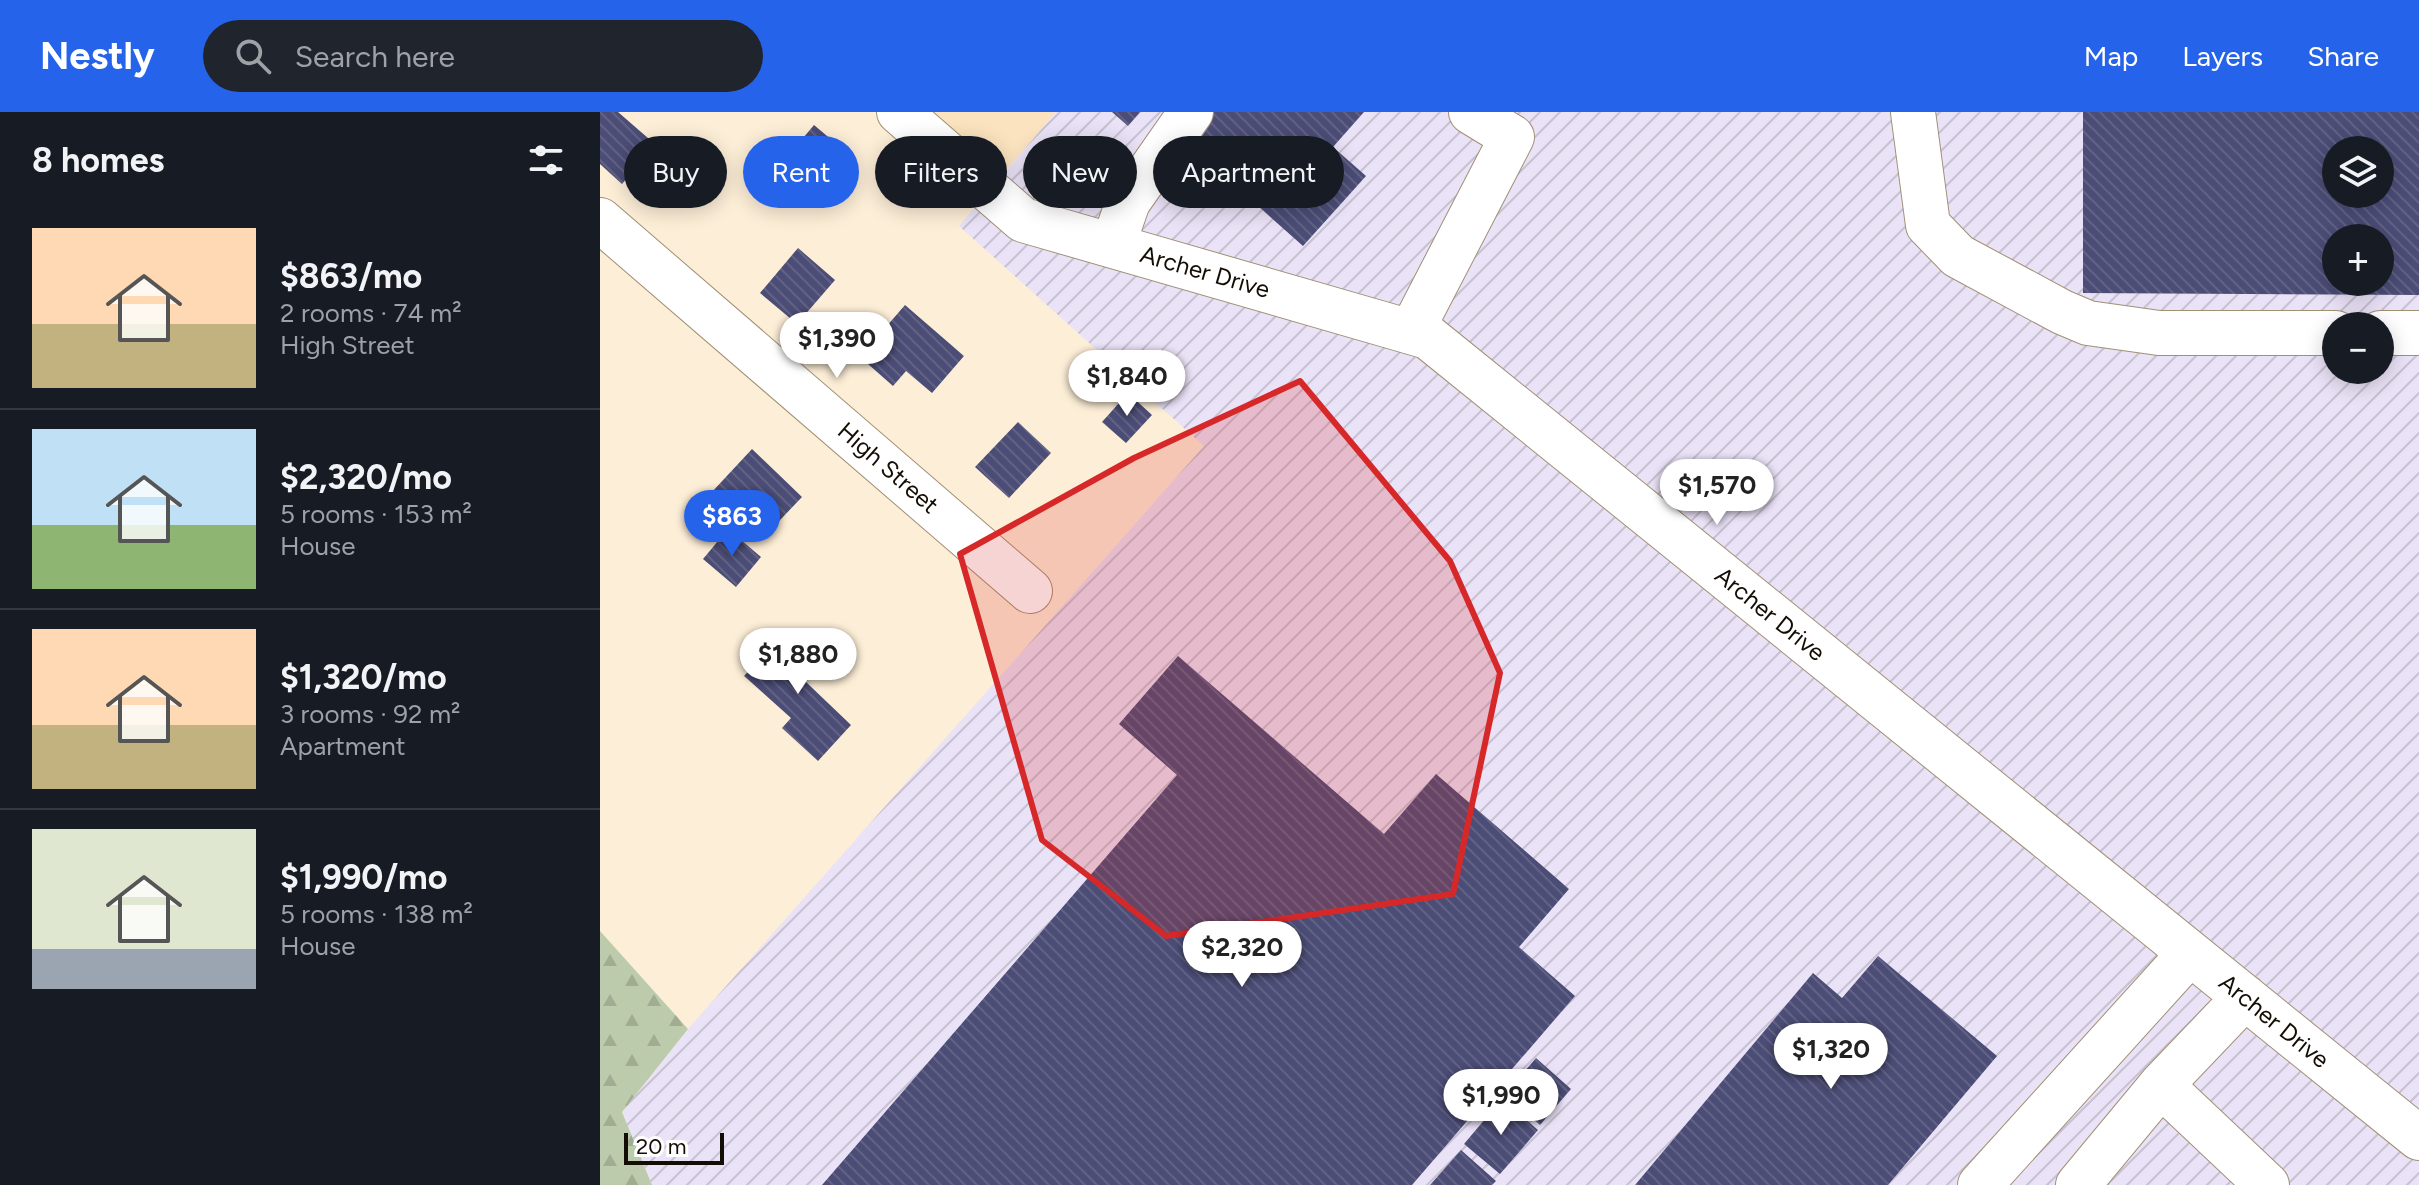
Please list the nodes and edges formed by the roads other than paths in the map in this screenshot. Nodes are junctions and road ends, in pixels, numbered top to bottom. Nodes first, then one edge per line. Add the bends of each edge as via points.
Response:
1 (899, 112) edge
2 (1191, 112) edge
3 (1471, 112) edge
4 (1913, 112) edge
5 (1523, 125) edge
6 (600, 220) edge
7 (1113, 245) junction
8 (1411, 332) junction
9 (2322, 333) edge
10 (2394, 333) edge
11 (2419, 333) edge
12 (1030, 591) dead end
13 (2190, 953) junction
14 (2245, 997) junction
15 (2161, 1085) junction
16 (2419, 1138) edge
17 (1980, 1185) edge
18 (2078, 1185) edge
19 (2267, 1185) edge

1 - 7 street, Archer Drive via 1023,220
2 - 7 street via 1128,202
3 - 5 street
4 - 9 street via 1928,225 1958,256 2088,323 2159,333
5 - 8 street
6 - 12 street, High Street
7 - 8 street, Archer Drive
8 - 13 street, Archer Drive via 1428,337
10 - 11 street
13 - 14 street, Archer Drive
13 - 17 street
14 - 15 street
14 - 16 street, Archer Drive
15 - 18 street
15 - 19 street

